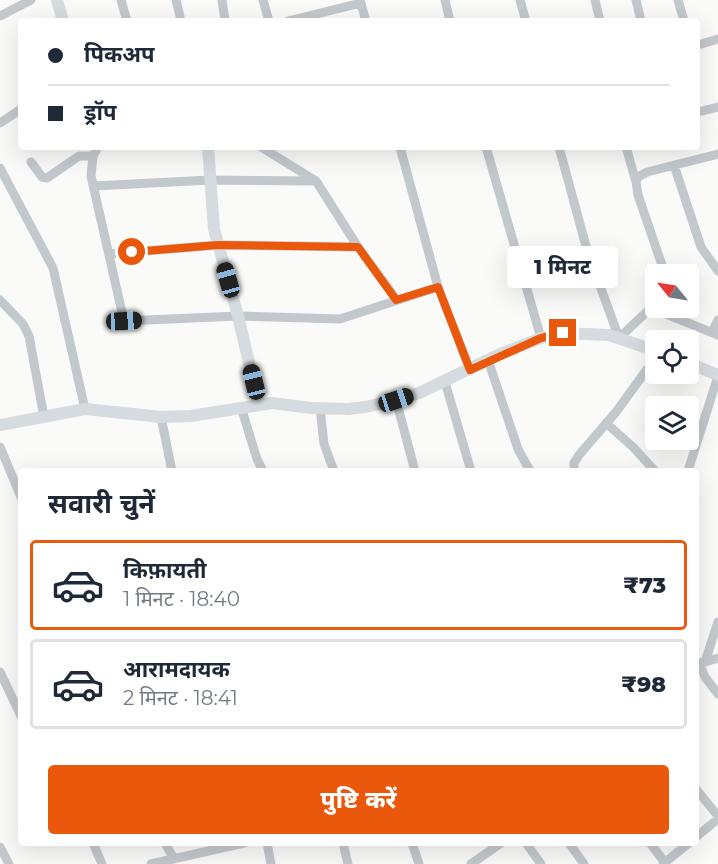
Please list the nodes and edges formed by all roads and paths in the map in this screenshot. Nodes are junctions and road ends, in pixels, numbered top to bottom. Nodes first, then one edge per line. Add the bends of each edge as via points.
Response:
1 (31, 0) edge
2 (57, 0) edge
3 (121, 0) edge
4 (176, 0) edge
5 (222, 0) edge
6 (263, 0) edge
7 (325, 0) edge
8 (445, 0) edge
9 (520, 0) edge
10 (595, 0) edge
11 (636, 0) edge
12 (678, 0) edge
13 (361, 1) edge
14 (328, 11) junction
15 (0, 16) edge
16 (62, 18) edge
17 (127, 18) edge
18 (180, 18) edge
19 (225, 18) edge
20 (268, 18) edge
21 (300, 18) edge
22 (365, 18) edge
23 (449, 18) edge
24 (525, 18) edge
25 (599, 18) edge
26 (640, 18) edge
27 (683, 18) edge
28 (718, 39) edge
29 (700, 44) edge
30 (718, 107) edge
31 (18, 111) edge
32 (700, 112) edge
33 (0, 123) edge
34 (96, 150) edge
35 (208, 150) edge
36 (266, 150) edge
37 (401, 150) edge
38 (487, 150) edge
39 (562, 150) edge
40 (627, 150) edge
41 (718, 154) edge
42 (93, 156) junction
43 (31, 162) dead end
44 (675, 165) junction
45 (0, 168) edge
46 (210, 180) junction
47 (316, 181) junction
48 (636, 182) junction
49 (94, 186) junction
50 (218, 245) junction
51 (358, 247) junction
52 (110, 254) junction
53 (662, 264) edge
54 (717, 266) edge
55 (438, 287) junction
56 (0, 300) edge
57 (396, 300) junction
58 (645, 315) edge
59 (238, 316) junction
60 (682, 318) edge
61 (718, 320) edge
62 (715, 333) edge
63 (541, 338) junction
64 (619, 338) junction
65 (645, 347) edge
66 (488, 360) junction
67 (699, 367) edge
68 (470, 370) junction
69 (645, 373) edge
70 (718, 375) edge
71 (445, 382) junction
72 (396, 400) junction
73 (259, 405) junction
74 (241, 406) junction
75 (320, 408) junction
76 (85, 409) junction
77 (44, 417) junction
78 (161, 417) junction
79 (606, 423) junction
80 (0, 425) edge
81 (0, 447) edge
82 (171, 468) edge
83 (262, 468) edge
84 (333, 468) edge
85 (414, 468) edge
86 (470, 468) edge
87 (528, 468) edge
88 (574, 468) edge
89 (652, 468) edge
90 (689, 468) edge
91 (18, 490) edge
92 (718, 622) edge
93 (718, 658) edge
94 (700, 662) edge
95 (0, 672) edge
96 (718, 694) edge
97 (18, 710) edge
98 (699, 793) edge
99 (718, 818) edge
100 (699, 834) edge
101 (94, 846) edge
102 (167, 846) edge
103 (231, 846) edge
104 (268, 846) edge
105 (344, 846) edge
106 (413, 846) edge
107 (497, 846) edge
108 (528, 846) edge
109 (571, 846) edge
110 (652, 846) edge
111 (685, 846) edge
112 (0, 847) edge
113 (174, 859) junction
114 (9, 864) edge
115 (102, 864) edge
116 (151, 864) edge
117 (271, 864) edge
118 (348, 864) edge
119 (419, 864) edge
120 (471, 864) edge
121 (541, 864) edge
122 (584, 864) edge
123 (664, 864) edge

1 - 15 street
2 - 16 street
3 - 17 street
4 - 18 street
5 - 19 street
6 - 20 street
7 - 14 street
8 - 23 street
9 - 24 street
10 - 25 street
11 - 26 street
12 - 27 street
13 - 14 street
13 - 22 street
14 - 21 street
28 - 29 street
30 - 32 street
31 - 33 street
34 - 42 street
35 - 46 street
36 - 47 street
37 - 55 street
38 - 63 street
39 - 64 street via 586,250
40 - 48 street
41 - 44 street
42 - 43 street via 79,156 47,178
42 - 49 street
44 - 48 street via 647,172
44 - 54 street via 701,247
45 - 76 street via 53,268
46 - 47 street
46 - 49 street
46 - 50 street
47 - 51 street
48 - 53 street
49 - 52 street
50 - 51 street
50 - 52 street
50 - 59 street
51 - 57 street
52 - 59 street via 124,321
55 - 57 street
55 - 68 street
56 - 77 street via 29,336
57 - 59 street via 340,320
58 - 64 street
59 - 73 street
60 - 62 street
61 - 62 street
63 - 64 street via 563,333
63 - 66 street
64 - 65 street
66 - 68 street
66 - 87 street via 518,449
67 - 70 street
68 - 71 street
69 - 79 street
70 - 90 street
71 - 72 street
71 - 86 street
72 - 75 street via 348,409
72 - 85 street
73 - 74 street
73 - 75 street
74 - 78 street via 191,416
74 - 83 street
75 - 84 street via 324,444
76 - 77 street
76 - 78 street
77 - 80 street
78 - 82 street
79 - 88 street
79 - 89 street
81 - 91 street
92 - 94 street
93 - 94 street
94 - 96 street
95 - 97 street
98 - 99 street
99 - 100 street
101 - 115 street
102 - 113 street
103 - 113 street
104 - 117 street
105 - 118 street
106 - 119 street
107 - 120 street
108 - 121 street
109 - 122 street
110 - 123 street
111 - 123 street
112 - 114 street
113 - 116 street

